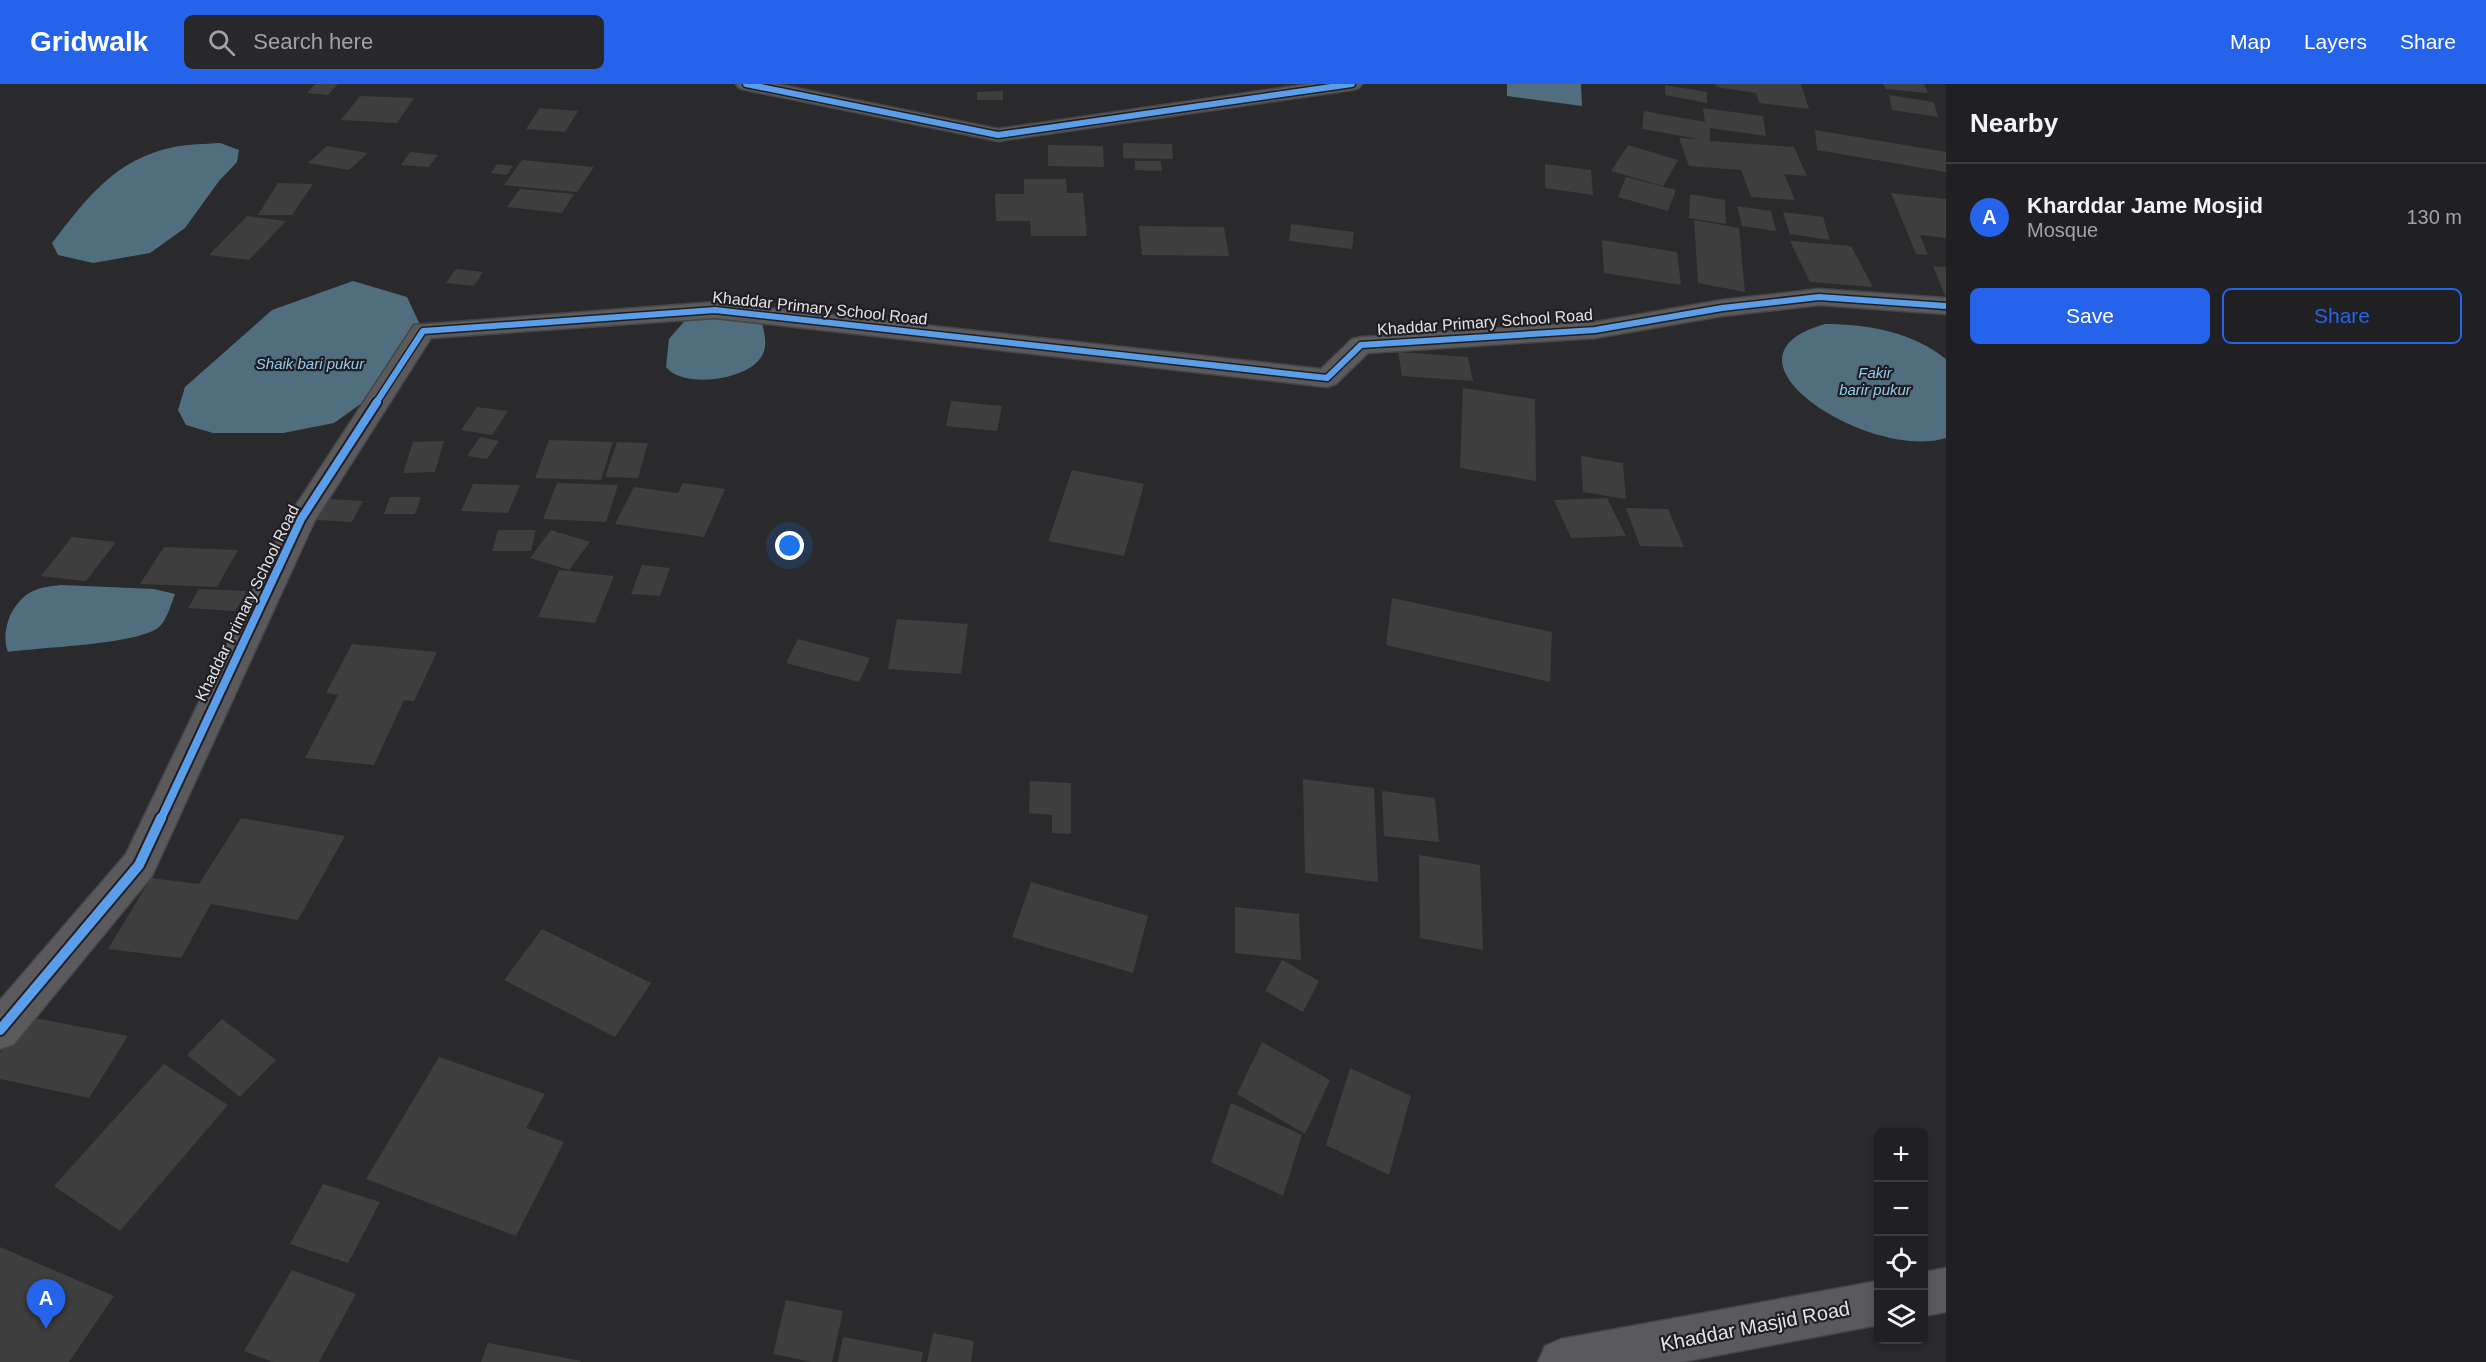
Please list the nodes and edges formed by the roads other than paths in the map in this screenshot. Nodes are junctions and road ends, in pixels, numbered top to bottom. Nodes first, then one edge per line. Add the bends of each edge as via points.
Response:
1 (746, 84) edge
2 (1352, 84) edge
3 (1946, 306) edge
4 (0, 1030) edge
5 (1946, 1290) edge
6 (1928, 1293) edge
7 (1874, 1304) edge
8 (1561, 1362) edge

1 - 2 street via 998,135
3 - 4 street, Khaddar Primary School Road via 1819,297 1722,308 1595,330 1361,345 1327,378 715,310 423,331 301,519 139,866
5 - 6 street
7 - 8 street, Khaddar Masjid Road

